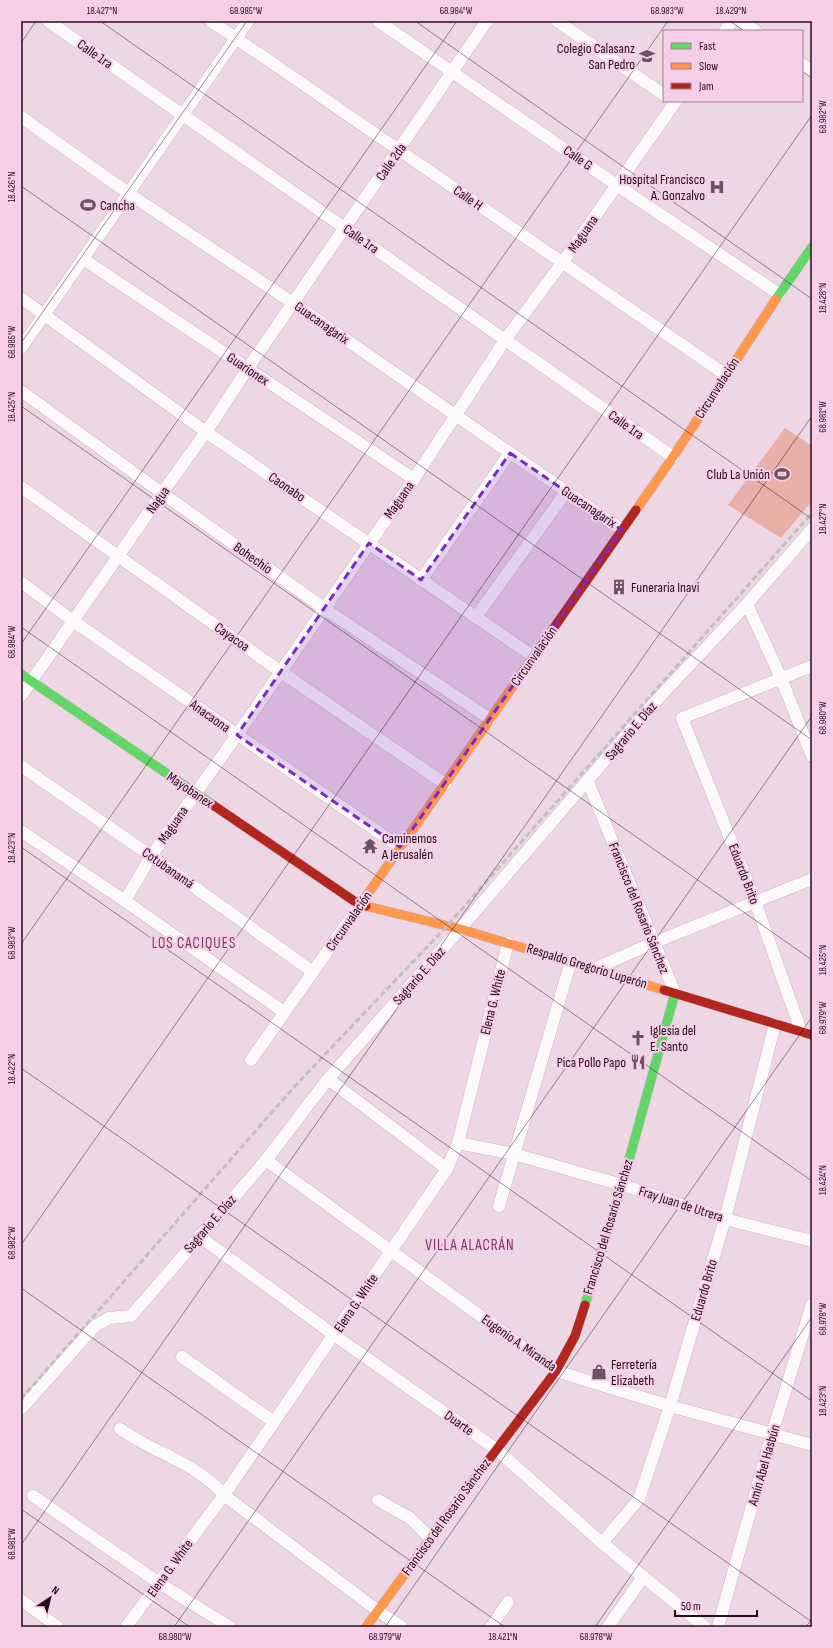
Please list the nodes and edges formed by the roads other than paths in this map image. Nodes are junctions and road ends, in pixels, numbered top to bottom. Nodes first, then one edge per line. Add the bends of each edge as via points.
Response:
1 (48, 21) edge
2 (211, 21) edge
3 (248, 21) edge
4 (378, 21) edge
5 (487, 21) edge
6 (557, 21) edge
7 (732, 21) edge
8 (741, 21) edge
9 (726, 30) edge
10 (754, 30) edge
11 (236, 38) junction
12 (803, 65) edge
13 (812, 71) edge
14 (453, 72) junction
15 (663, 94) edge
16 (674, 102) edge
17 (183, 115) junction
18 (21, 117) edge
19 (399, 150) junction
20 (618, 186) junction
21 (128, 193) junction
22 (345, 228) junction
23 (812, 247) edge
24 (83, 259) junction
25 (562, 263) junction
26 (779, 294) junction
27 (21, 298) edge
28 (293, 302) junction
29 (44, 314) junction
30 (504, 340) junction
31 (21, 348) edge
32 (248, 368) junction
33 (726, 375) junction
34 (21, 391) edge
35 (455, 415) junction
36 (206, 432) junction
37 (510, 453) junction
38 (673, 457) junction
39 (414, 479) junction
40 (21, 488) edge
41 (566, 492) junction
42 (162, 494) junction
43 (812, 529) edge
44 (622, 530) junction
45 (369, 543) junction
46 (118, 557) junction
47 (421, 580) junction
48 (21, 582) edge
49 (747, 604) junction
50 (325, 609) junction
51 (476, 617) junction
52 (74, 621) junction
53 (534, 657) junction
54 (812, 666) edge
55 (281, 672) junction
56 (21, 674) edge
57 (781, 678) junction
58 (32, 681) junction
59 (21, 696) edge
60 (490, 719) junction
61 (237, 735) junction
62 (812, 756) edge
63 (21, 766) edge
64 (588, 782) junction
65 (445, 784) junction
66 (195, 793) junction
67 (21, 831) edge
68 (400, 847) junction
69 (151, 856) junction
70 (812, 879) edge
71 (125, 901) junction
72 (755, 902) junction
73 (360, 905) junction
74 (460, 929) junction
75 (508, 943) junction
76 (653, 943) junction
77 (571, 961) junction
78 (596, 968) junction
79 (313, 972) junction
80 (675, 992) junction
81 (284, 1012) junction
82 (775, 1024) junction
83 (806, 1033) edge
84 (251, 1060) dead end
85 (328, 1080) junction
86 (458, 1143) junction
87 (514, 1154) junction
88 (266, 1160) junction
89 (447, 1169) junction
90 (622, 1185) junction
91 (499, 1206) dead end
92 (725, 1219) junction
93 (199, 1236) junction
94 (812, 1241) edge
95 (391, 1252) junction
96 (812, 1304) edge
97 (334, 1336) junction
98 (182, 1357) dead end
99 (556, 1371) junction
100 (670, 1406) junction
101 (21, 1409) edge
102 (274, 1422) junction
103 (120, 1429) dead end
104 (772, 1434) junction
105 (812, 1445) edge
106 (496, 1449) junction
107 (224, 1495) junction
108 (33, 1496) dead end
109 (378, 1500) dead end
110 (430, 1538) junction
111 (602, 1543) junction
112 (643, 1578) junction
113 (159, 1583) junction
114 (21, 1600) edge
115 (508, 1602) dead end
116 (378, 1611) junction
117 (58, 1627) edge
118 (126, 1627) edge
119 (230, 1627) edge
120 (366, 1627) edge
121 (402, 1627) edge
122 (491, 1627) edge
123 (608, 1627) edge
124 (705, 1627) edge
125 (718, 1627) edge

1 - 17 street, Calle 1ra
2 - 11 street, Calle H
3 - 11 street
4 - 14 street, Calle G
5 - 14 street, Calle 2da
6 - 15 street
7 - 9 street
8 - 10 street
11 - 17 street
11 - 19 street, Calle H
12 - 13 street
14 - 19 street, Calle 2da
14 - 20 street, Calle G
16 - 20 street, Maguana
17 - 21 street
17 - 22 street, Calle 1ra
18 - 21 street, Guacanagarix
19 - 22 street, Calle 2da
19 - 25 street, Calle H
20 - 25 street, Maguana
20 - 26 street, Calle G
21 - 24 street
21 - 28 street, Guacanagarix
22 - 28 street, Calle 2da
22 - 30 street, Calle 1ra
23 - 26 street, Circunvalación
24 - 29 street
24 - 32 street, Guarionex
25 - 30 street, Maguana
25 - 33 street, Calle H
26 - 33 street, Circunvalación
27 - 29 street, Caonabo
28 - 32 street, Nagua
28 - 35 street, Guacanagarix
29 - 31 street
29 - 36 street, Caonabo
30 - 35 street, Maguana
30 - 38 street, Calle 1ra
32 - 36 street, Nagua
32 - 39 street, Guarionex
33 - 38 street, Circunvalación
34 - 42 street, Bohechío
35 - 37 street, Guacanagarix
35 - 39 street, Maguana
36 - 42 street, Nagua
36 - 45 street, Caonabo
37 - 41 street, Guacanagarix
37 - 47 street
38 - 44 street, Circunvalación
39 - 45 street, Maguana
40 - 46 street, Cayacoa
41 - 44 street, Guacanagarix
41 - 51 street
42 - 46 street, Nagua
42 - 50 street, Bohechío
43 - 49 street, Sagrario E. Díaz
44 - 53 street, Circunvalación
45 - 47 street, Caonabo
45 - 50 street, Maguana
46 - 52 street, Nagua
46 - 55 street, Cayacoa
47 - 51 street, Caonabo
48 - 52 street, Anacaona
49 - 57 street
49 - 64 street, Sagrario E. Díaz via 654,703
50 - 55 street, Maguana
50 - 60 street, Bohechío
51 - 53 street, Caonabo
52 - 58 street, Nagua
52 - 61 street, Anacaona
53 - 60 street, Circunvalación
54 - 57 street
55 - 61 street, Maguana
55 - 65 street, Cayacoa
56 - 58 street, Mayobanex
57 - 62 street
57 - 72 street, Eduardo Brito via 682,718
58 - 59 street, Nagua
58 - 66 street, Mayobanex
60 - 65 street, Circunvalación
61 - 66 street, Maguana
61 - 68 street, Anacaona
63 - 69 street, Cotubanamá
64 - 74 street, Sagrario E. Díaz
64 - 76 street, Francisco del Rosario Sánchez
65 - 68 street, Circunvalación
66 - 69 street, Maguana
66 - 73 street, Mayobanex
67 - 71 street
68 - 73 street, Circunvalación
69 - 71 street, Maguana
69 - 79 street, Cotubanamá
70 - 72 street
71 - 81 street
72 - 76 street
72 - 83 street, Eduardo Brito
73 - 74 street, Respaldo Gregorio Luperón
73 - 79 street, Circunvalación
74 - 75 street, Respaldo Gregorio Luperón
74 - 85 street, Sagrario E. Díaz
75 - 77 street, Respaldo Gregorio Luperón
75 - 86 street, Elena G. White
76 - 78 street
76 - 80 street, Francisco del Rosario Sánchez
77 - 78 street, Respaldo Gregorio Luperón
77 - 87 street
78 - 80 street, Respaldo Gregorio Luperón
79 - 81 street, Circunvalación
80 - 82 street, Respaldo Gregorio Luperón
80 - 90 street, Francisco del Rosario Sánchez
81 - 84 street, Circunvalación
82 - 83 street, Respaldo Gregorio Luperón
82 - 92 street, Eduardo Brito
85 - 88 street, Sagrario E. Díaz
85 - 89 street
86 - 87 street, Fray Juan de Utrera
86 - 89 street, Elena G. White
87 - 90 street, Fray Juan de Utrera
87 - 91 street
88 - 93 street, Sagrario E. Díaz
88 - 95 street, Eugenio A. Miranda
89 - 95 street, Elena G. White
90 - 92 street, Fray Juan de Utrera
90 - 99 street, Francisco del Rosario Sánchez via 575,1336
92 - 94 street, Fray Juan de Utrera
92 - 100 street, Eduardo Brito
93 - 97 street, Duarte
93 - 101 street, Sagrario E. Díaz via 131,1316 108,1318 95,1326
95 - 97 street, Elena G. White
95 - 99 street, Eugenio A. Miranda
96 - 104 street, Amín Abel Hasbún
97 - 102 street, Elena G. White
97 - 106 street, Duarte
98 - 102 street
99 - 100 street, Eugenio A. Miranda
99 - 106 street, Francisco del Rosario Sánchez
100 - 104 street, Eugenio A. Miranda
100 - 111 street, Eduardo Brito via 639,1499
102 - 107 street, Elena G. White
103 - 107 street via 192,1468 215,1484
104 - 105 street, Eugenio A. Miranda
104 - 125 street, Amín Abel Hasbún
106 - 110 street, Francisco del Rosario Sánchez
106 - 111 street, Duarte
107 - 113 street, Elena G. White
107 - 116 street
108 - 113 street
109 - 110 street via 410,1518
110 - 116 street, Francisco del Rosario Sánchez
111 - 112 street, Duarte
112 - 123 street
112 - 124 street, Duarte
113 - 118 street, Elena G. White
113 - 119 street
114 - 117 street
115 - 122 street
116 - 120 street, Francisco del Rosario Sánchez
116 - 121 street

